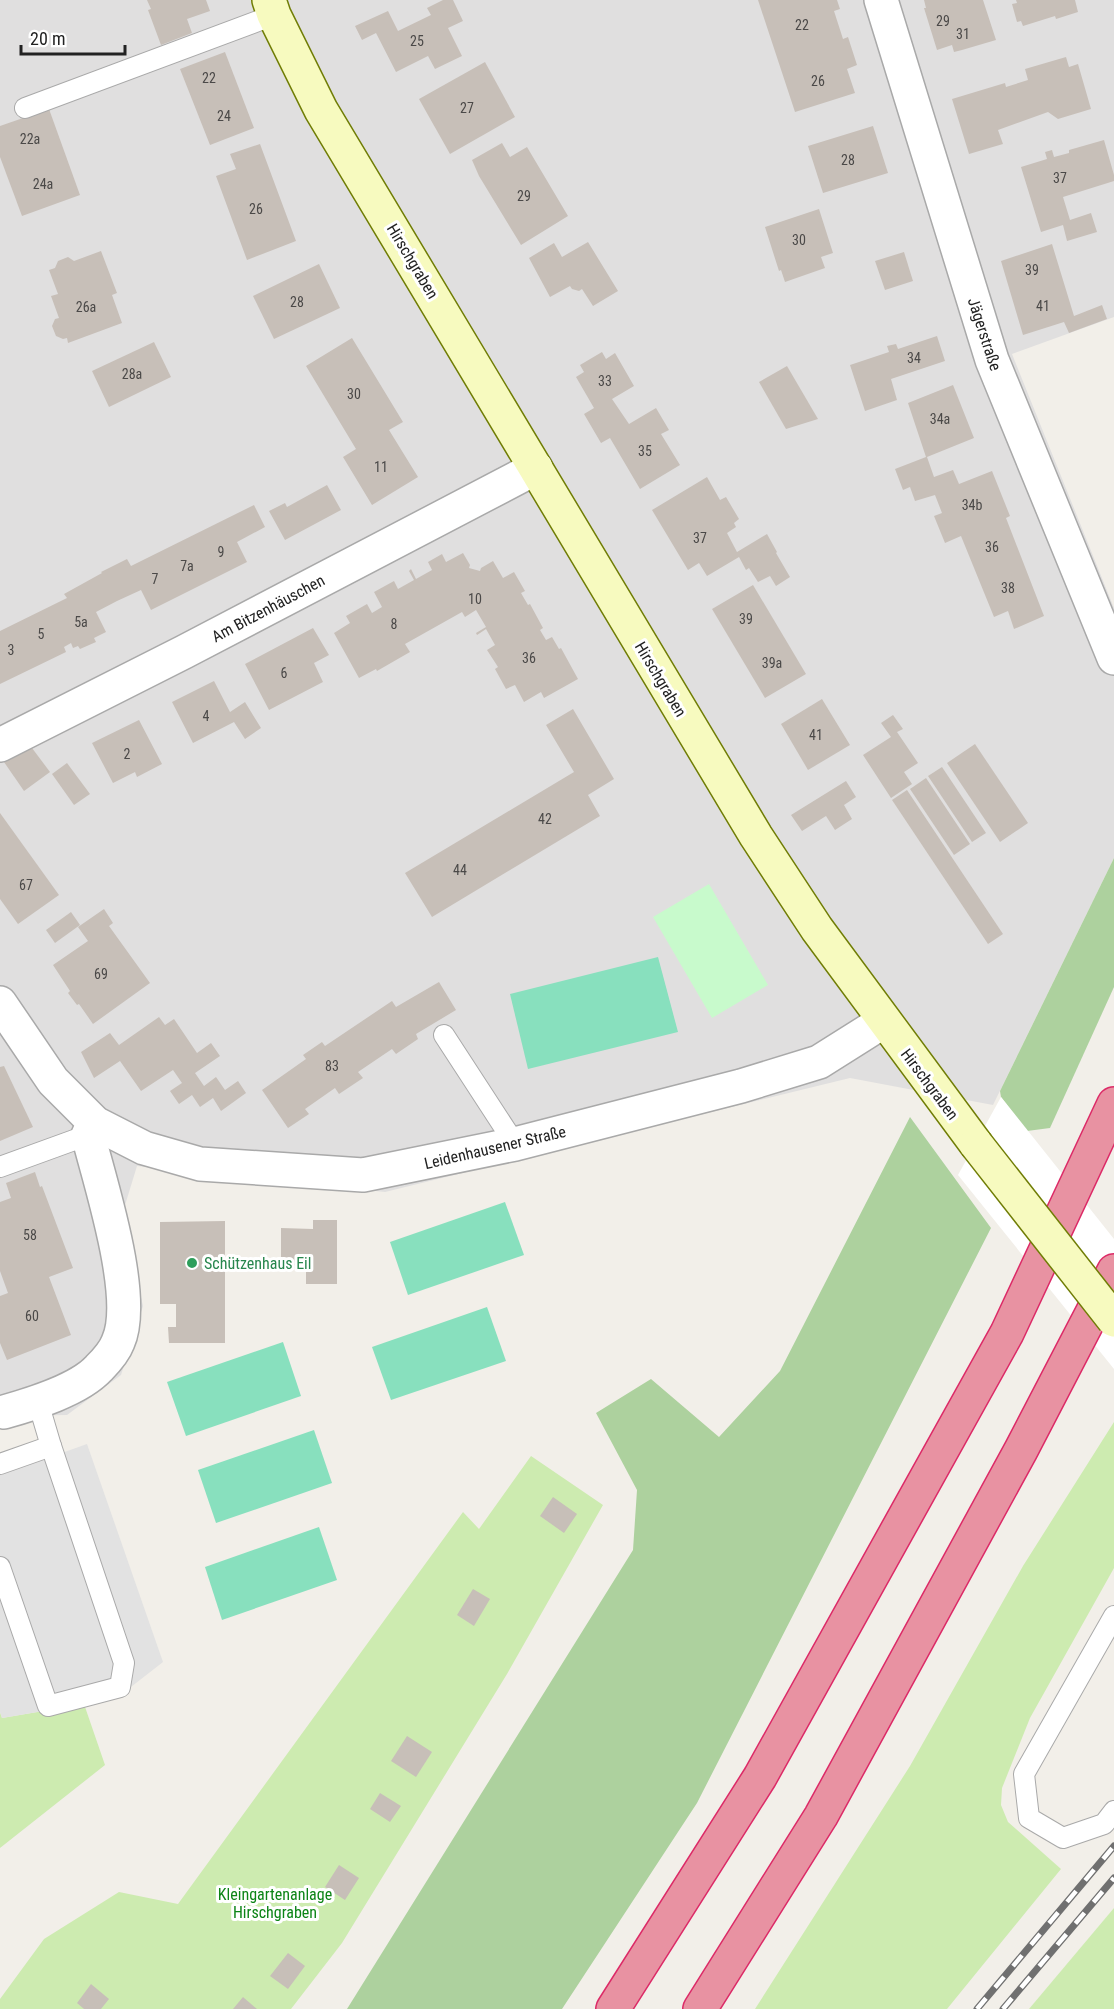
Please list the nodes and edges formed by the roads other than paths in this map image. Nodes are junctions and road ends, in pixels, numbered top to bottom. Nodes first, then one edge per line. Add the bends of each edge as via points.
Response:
1 (881, 0) edge
2 (271, 8) edge
3 (24, 108) dead end
4 (536, 468) junction
5 (1114, 658) edge
6 (0, 746) edge
7 (0, 1003) edge
8 (884, 1022) junction
9 (444, 1035) dead end
10 (1114, 1104) edge
11 (92, 1129) junction
12 (515, 1144) junction
13 (0, 1167) edge
14 (1114, 1271) edge
15 (1114, 1320) edge
16 (38, 1402) junction
17 (4, 1412) dead end
18 (51, 1446) junction
19 (1021, 1449) junction
20 (0, 1464) edge
21 (0, 1567) edge
22 (1114, 1616) edge
23 (1114, 1811) edge
24 (613, 2009) edge
25 (700, 2009) edge

1 - 5 street, Jägerstraße via 992,360
2 - 3 lane
2 - 4 street, Hirschgraben via 321,110
4 - 6 street, Am Bitzenhäuschen
4 - 8 street, Hirschgraben via 756,836 817,930
7 - 11 street, Leidenhausener Straße via 53,1081
8 - 12 street, Leidenhausener Straße via 819,1062
8 - 15 street, Hirschgraben, bridge
9 - 12 lane
10 - 24 highway via 1007,1333 760,1777
11 - 12 street, Leidenhausener Straße via 200,1164 363,1175
11 - 13 lane
11 - 16 street via 122,1270 123,1318 118,1342 98,1369 74,1386
14 - 19 highway
15 - 19 highway
16 - 17 street
16 - 18 lane
18 - 20 lane
18 - 21 lane via 124,1663 120,1687 48,1706
19 - 25 highway via 821,1816
22 - 23 lane via 1024,1774 1029,1818 1063,1838 1104,1824

